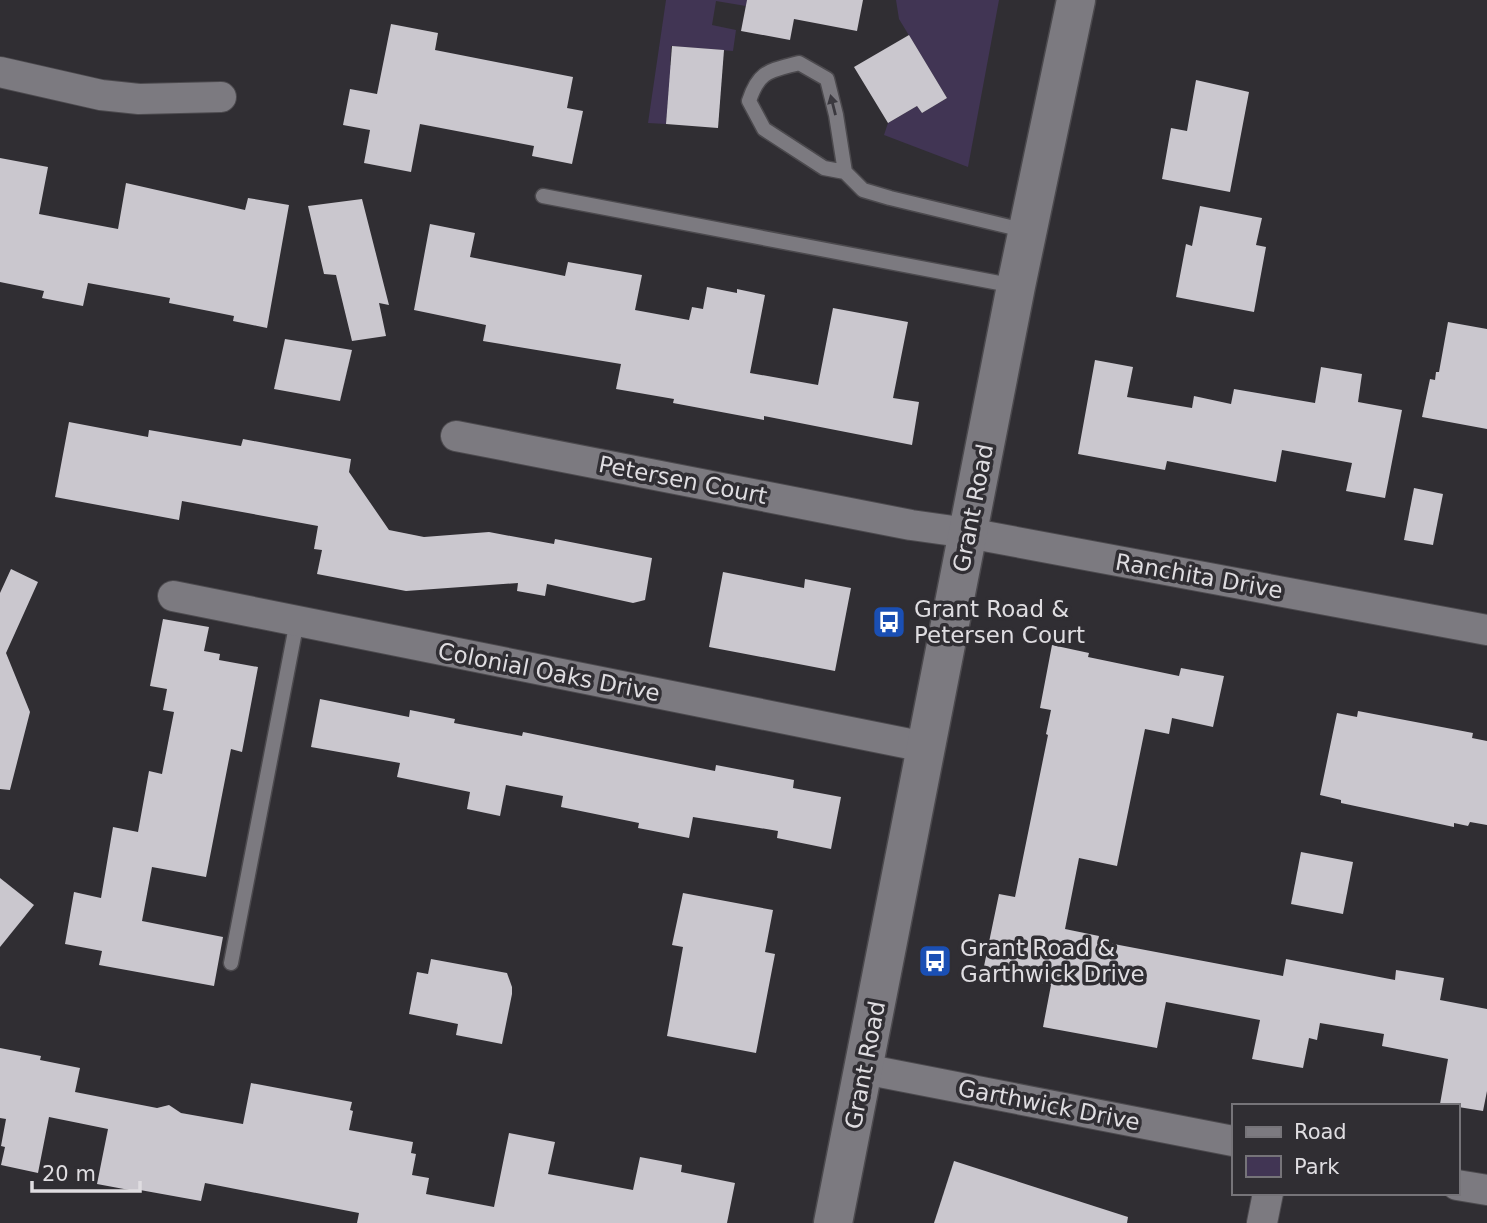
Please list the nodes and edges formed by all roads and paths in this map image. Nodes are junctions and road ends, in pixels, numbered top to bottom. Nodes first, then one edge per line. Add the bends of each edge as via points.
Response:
1 (1076, 0) edge
2 (0, 72) edge
3 (220, 97) dead end
4 (845, 172) junction
5 (543, 196) dead end
6 (1029, 232) junction
7 (1016, 286) junction
8 (456, 436) dead end
9 (911, 525) joint
10 (968, 533) junction
11 (173, 596) dead end
12 (297, 621) junction
13 (1487, 631) edge
14 (925, 747) junction
15 (231, 963) dead end
16 (864, 1069) junction
17 (1232, 1141) edge
18 (1459, 1185) edge
19 (1487, 1190) edge
20 (1268, 1195) edge
21 (833, 1223) edge
22 (1262, 1223) edge

1 - 6 main road, Grant Road
2 - 3 street via 101,95
4 -> 4 lane via 827,79 799,63 763,73 749,102 764,129 824,168
4 - 6 lane via 863,190
5 - 7 lane
6 - 7 main road, Grant Road
7 - 10 main road, Grant Road
8 - 9 street, Petersen Court
9 - 10 street, Ranchita Drive
10 - 13 street, Ranchita Drive
10 - 14 main road, Grant Road
11 - 12 street, Colonial Oaks Drive
12 - 14 street, Colonial Oaks Drive
12 - 15 lane
14 - 16 main road, Grant Road
16 - 17 street, Garthwick Drive
16 - 21 main road, Grant Road
18 - 19 street
20 - 22 street

